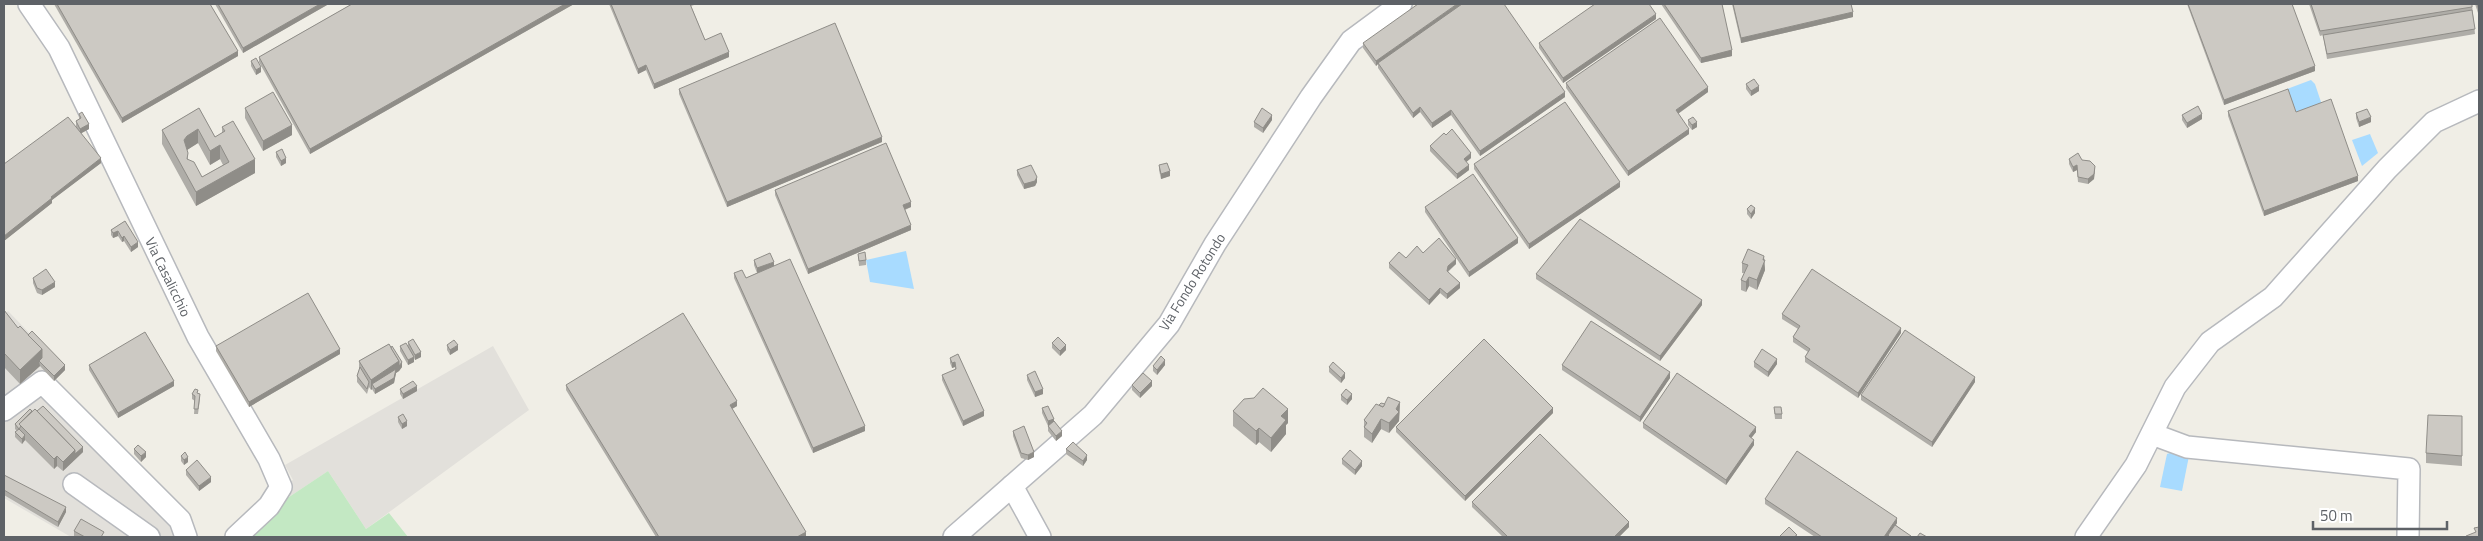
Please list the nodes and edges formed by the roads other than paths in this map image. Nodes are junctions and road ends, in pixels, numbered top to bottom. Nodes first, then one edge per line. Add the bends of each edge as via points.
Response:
1 (29, 4) edge
2 (1400, 4) edge
3 (2479, 101) edge
4 (4, 410) edge
5 (2152, 434) junction
6 (74, 484) dead end
7 (1012, 486) junction
8 (149, 537) edge
9 (186, 537) edge
10 (236, 537) edge
11 (954, 537) edge
12 (1040, 537) edge
13 (2086, 537) edge
14 (2408, 537) edge

1 - 10 street, Via Casalicchio via 59,48 193,328 269,459 281,487 269,506
2 - 7 street, Via Fondo Rotondo via 1351,41 1310,97 1215,244 1168,324 1092,415
3 - 5 street via 2434,122 2387,169 2273,297 2210,342 2175,387
4 - 9 street via 42,382 180,520
5 - 13 street via 2136,465
5 - 14 street via 2188,447 2409,469
6 - 8 street
7 - 11 street, Via Fondo Rotondo
7 - 12 street

